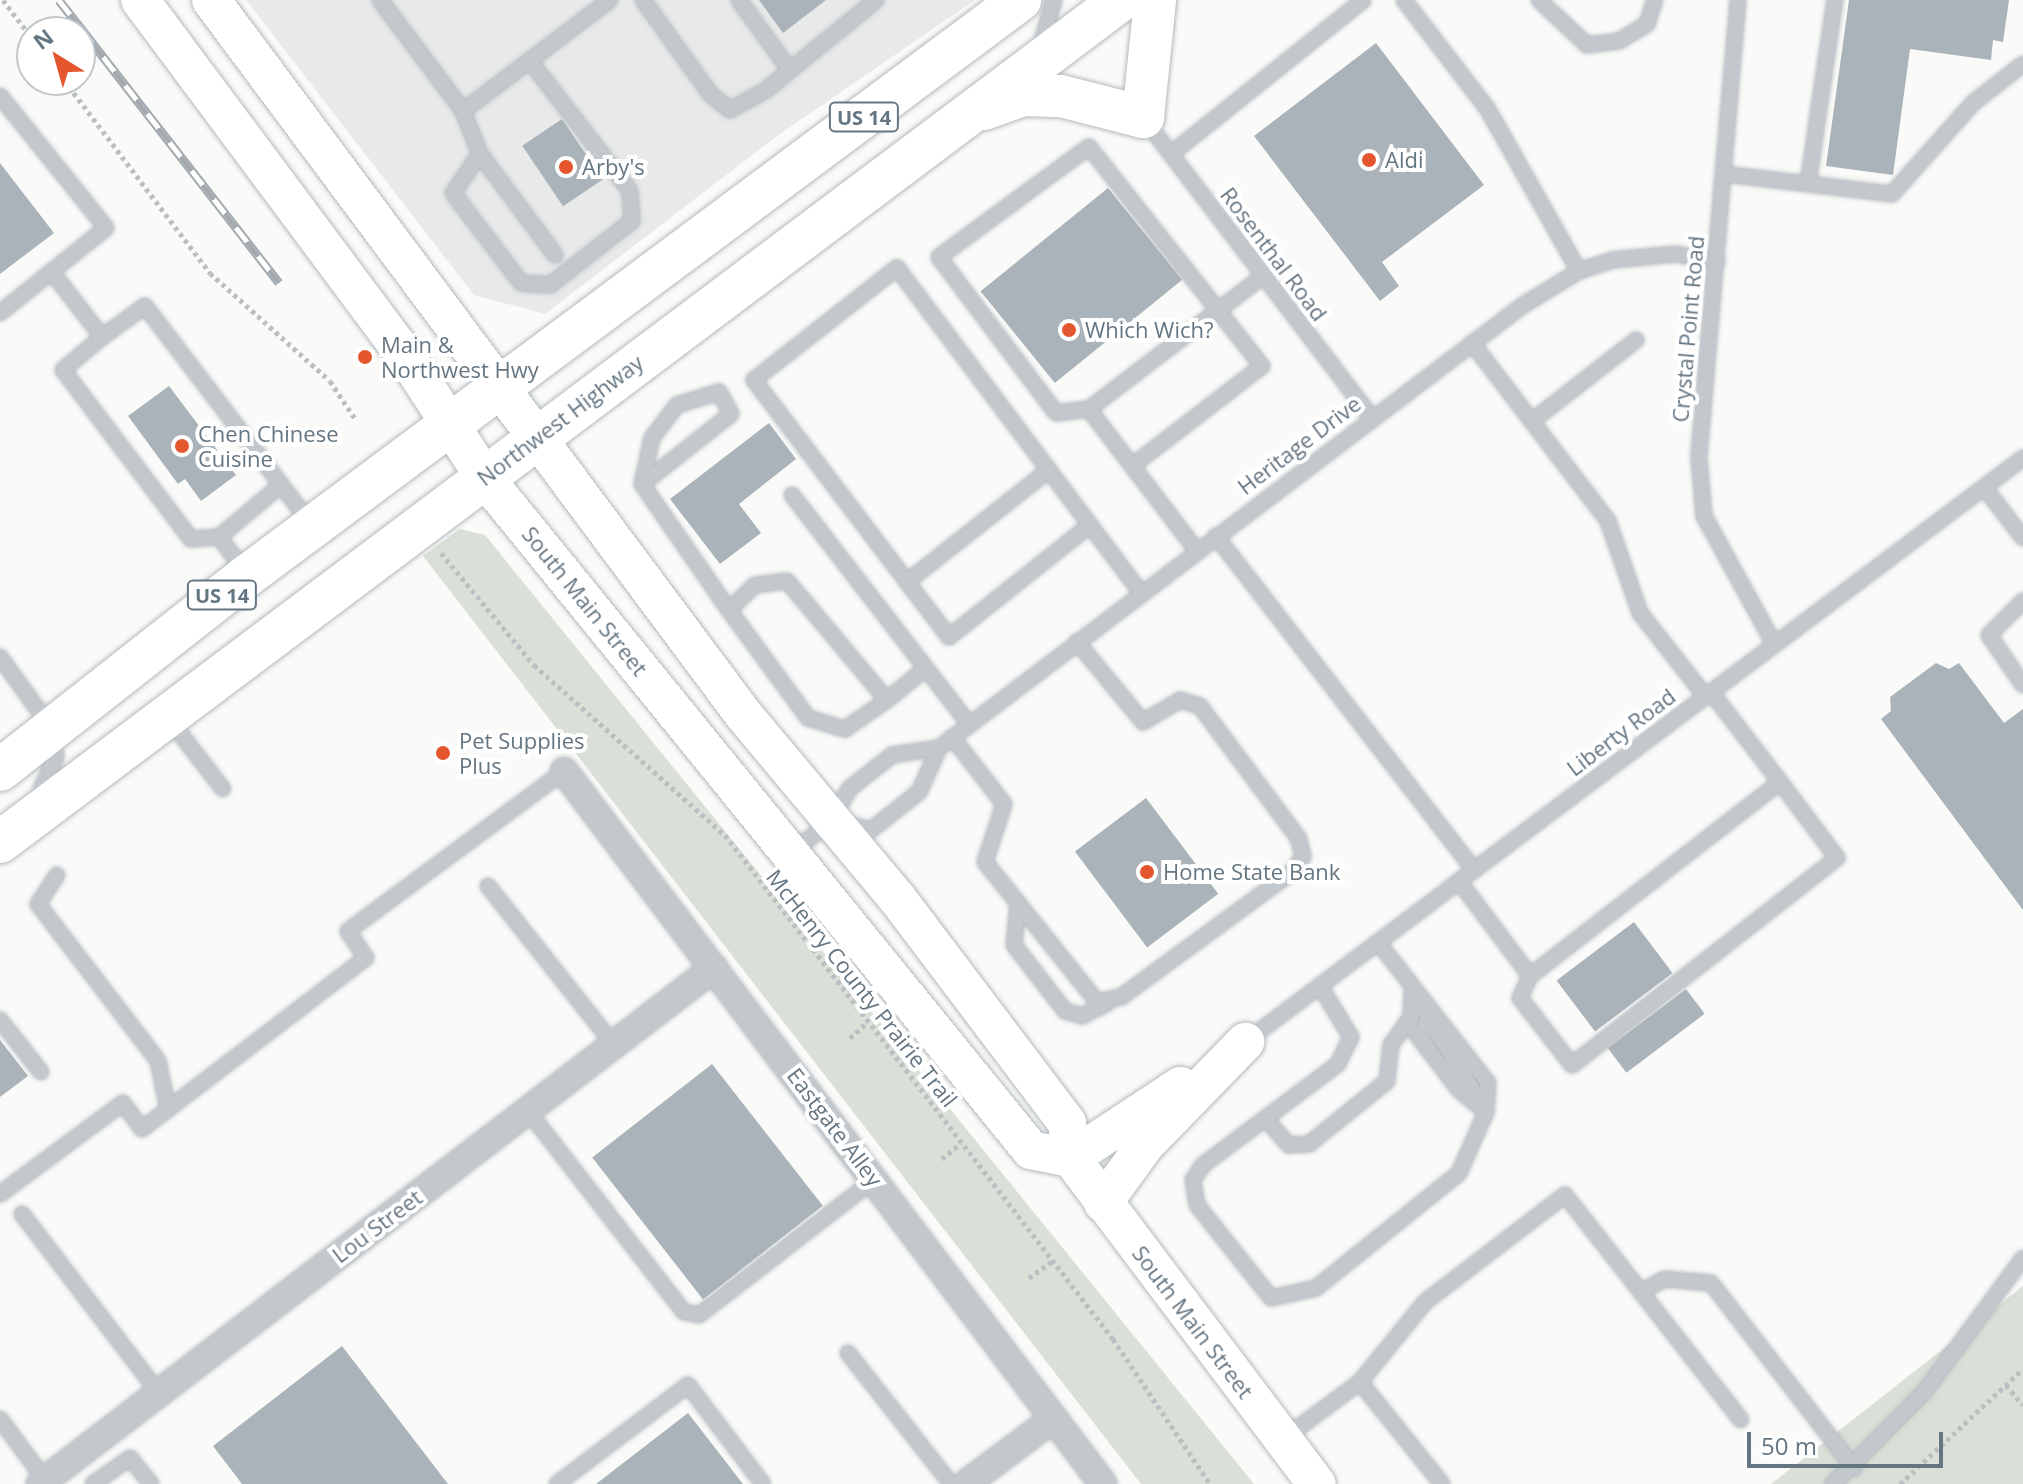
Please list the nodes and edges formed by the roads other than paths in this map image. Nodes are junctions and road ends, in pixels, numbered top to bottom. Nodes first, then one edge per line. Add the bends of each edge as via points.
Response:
1 (140, 0) edge
2 (211, 0) edge
3 (380, 0) edge
4 (610, 0) edge
5 (643, 0) edge
6 (739, 0) edge
7 (876, 0) edge
8 (1020, 0) edge
9 (1054, 0) edge
10 (1121, 0) edge
11 (1155, 0) edge
12 (1363, 0) edge
13 (1404, 0) edge
14 (1539, 0) edge
15 (1655, 0) edge
16 (1738, 0) edge
17 (1835, 0) edge
18 (1036, 59) junction
19 (530, 61) junction
20 (2023, 64) edge
21 (789, 69) junction
22 (0, 96) edge
23 (463, 111) junction
24 (1143, 117) junction
25 (960, 118) junction
26 (480, 154) junction
27 (1171, 154) junction
28 (1724, 174) junction
29 (1808, 184) junction
30 (555, 255) dead end
31 (1717, 262) junction
32 (1579, 271) junction
33 (52, 272) junction
34 (1263, 276) junction
35 (1219, 309) junction
36 (0, 313) edge
37 (102, 337) junction
38 (1636, 340) dead end
39 (1472, 343) junction
40 (501, 387) junction
41 (1089, 409) junction
42 (1371, 417) junction
43 (1532, 421) junction
44 (449, 427) junction
45 (538, 438) junction
46 (2023, 458) edge
47 (1132, 466) junction
48 (1049, 470) junction
49 (484, 477) junction
50 (642, 484) junction
51 (281, 485) junction
52 (1984, 487) junction
53 (792, 495) dead end
54 (1090, 525) junction
55 (313, 527) junction
56 (1216, 536) junction
57 (219, 537) junction
58 (2023, 538) edge
59 (1197, 551) junction
60 (248, 575) junction
61 (907, 582) junction
62 (1141, 593) junction
63 (2023, 601) edge
64 (729, 610) junction
65 (1077, 642) junction
66 (1774, 644) junction
67 (0, 657) edge
68 (926, 668) junction
69 (2023, 685) edge
70 (1708, 694) junction
71 (887, 700) junction
72 (167, 715) junction
73 (969, 724) junction
74 (52, 729) junction
75 (952, 737) junction
76 (939, 748) junction
77 (0, 770) edge
78 (564, 771) joint
79 (1780, 782) junction
80 (223, 789) dead end
81 (832, 820) junction
82 (0, 840) edge
83 (791, 853) junction
84 (1474, 870) junction
85 (57, 875) dead end
86 (1459, 881) junction
87 (488, 886) dead end
88 (1018, 904) junction
89 (1378, 942) junction
90 (714, 968) junction
91 (1530, 976) junction
92 (1320, 986) junction
93 (1412, 990) junction
94 (1108, 1003) junction
95 (1409, 1019) junction
96 (0, 1020) edge
97 (1245, 1042) junction
98 (614, 1045) junction
99 (41, 1072) dead end
100 (168, 1109) junction
101 (528, 1111) junction
102 (1486, 1112) junction
103 (1266, 1119) junction
104 (1071, 1158) junction
105 (875, 1179) junction
106 (0, 1194) edge
107 (1103, 1203) junction
108 (22, 1214) dead end
109 (2023, 1258) edge
110 (1641, 1292) junction
111 (848, 1353) dead end
112 (1360, 1382) junction
113 (159, 1393) junction
114 (0, 1419) edge
115 (1053, 1419) junction
116 (1741, 1420) dead end
117 (1283, 1439) junction
118 (1854, 1468) junction
119 (43, 1482) edge
120 (93, 1484) edge
121 (151, 1484) edge
122 (557, 1484) edge
123 (763, 1484) edge
124 (951, 1484) edge
125 (966, 1484) edge
126 (1103, 1484) edge
127 (1317, 1484) edge
128 (1442, 1484) edge
129 (1833, 1484) edge

1 - 44 street, South Main Street via 411,364
2 - 40 street, South Main Street
3 - 23 lane
4 - 19 lane
5 - 21 lane via 711,95 730,110
6 - 21 lane
7 - 21 lane
8 - 40 main road, US 14
9 - 18 lane
10 - 18 main road, Northwest Highway / US 14
11 - 24 main road via 1143,55
12 - 27 lane
13 - 32 lane via 1487,108
14 - 15 lane via 1587,45 1619,41 1647,24
16 - 28 lane, Crystal Point Road
17 - 29 lane
18 - 25 main road, Northwest Highway / US 14
19 - 23 lane
19 - 26 lane via 630,191 632,221 550,285 521,283 453,193
20 - 29 lane via 1973,103 1892,194
22 - 33 lane via 106,228
23 - 26 lane
24 - 25 main road via 1061,96 1023,95
24 - 27 lane, Rosenthal Road
25 - 45 main road, Northwest Highway / US 14
26 - 30 lane
27 - 34 lane, Rosenthal Road
28 - 29 lane
28 - 31 lane, Crystal Point Road
31 - 32 lane, Heritage Drive via 1642,254
31 - 66 lane, Crystal Point Road via 1699,458 1704,516
32 - 39 lane, Heritage Drive
33 - 36 lane
33 - 37 lane
34 - 35 lane
34 - 42 lane, Rosenthal Road
35 - 41 lane
35 - 41 lane via 1089,147 939,257 1056,413
35 - 47 lane via 1262,366
37 - 51 lane via 145,306
37 - 57 lane via 63,370 191,539
38 - 43 lane
39 - 42 lane, Heritage Drive
39 - 43 lane
40 - 44 main road, US 14
40 - 45 street, South Main Street
41 - 47 lane
42 - 56 lane, Heritage Drive
43 - 70 lane via 1608,521 1640,613
44 - 49 street, South Main Street
44 - 55 main road, US 14
45 - 49 main road, Northwest Highway / US 14
45 - 81 street, South Main Street via 743,714
46 - 52 lane, Liberty Road
47 - 59 lane
48 - 54 lane
48 - 61 lane
48 - 61 lane via 897,268 754,380
49 - 72 main road, Northwest Highway / US 14
49 - 83 street, South Main Street
50 - 50 lane via 731,414 719,392 677,405 652,438
50 - 64 lane
51 - 55 lane
51 - 57 lane
52 - 58 lane
52 - 66 lane, Liberty Road
53 - 68 lane
54 - 61 lane via 949,637
54 - 62 lane
55 - 60 main road, US 14
56 - 59 lane, Heritage Drive
56 - 84 lane
57 - 60 lane
59 - 62 lane, Heritage Drive
60 - 74 main road, US 14
62 - 65 lane, Heritage Drive
63 - 69 lane via 1989,635
64 - 71 lane via 808,718 845,729
64 - 71 lane via 755,585 787,581
65 - 73 lane, Heritage Drive
65 - 94 lane via 1143,722 1180,700 1200,706 1299,839 1303,857 1292,872
66 - 70 lane, Liberty Road
67 - 74 lane
68 - 71 lane
68 - 73 lane
70 - 79 lane
70 - 84 lane, Liberty Road
72 - 80 lane
72 - 82 main road, Northwest Highway / US 14
73 - 75 lane, Heritage Drive
74 - 77 main road, US 14
74 - 82 lane via 52,776
75 - 76 lane, Heritage Drive
75 - 88 lane via 1004,804 985,862
76 - 81 lane via 892,755 849,789
76 - 81 lane, Heritage Drive via 919,792 871,830
78 - 90 street, Eastgate Alley
78 - 100 lane via 348,931 366,958
79 - 91 lane
79 - 91 lane via 1837,858 1572,1065 1520,998
81 - 83 lane
81 - 104 street, South Main Street via 1067,1123
83 - 104 street, South Main Street via 1031,1150
84 - 86 lane, Liberty Road
85 - 100 lane via 38,904 158,1061
86 - 89 lane, Liberty Road
86 - 91 lane
87 - 98 lane
88 - 94 lane via 1090,995
88 - 94 lane via 1014,945 1065,1011 1082,1016
89 - 92 lane, Liberty Road
89 - 93 lane
90 - 98 street, Lou Street
90 - 105 street, Eastgate Alley
92 - 97 lane, Liberty Road
92 - 103 lane via 1351,1037 1345,1053
93 - 95 lane
93 - 102 lane
95 - 102 lane via 1450,1079
95 - 103 lane via 1391,1045 1387,1081 1309,1144 1289,1145
96 - 99 lane
97 - 104 street
97 - 107 street via 1145,1145
98 - 101 street, Lou Street
100 - 106 lane via 142,1129 123,1103
101 - 105 lane via 684,1312 699,1315
101 - 113 street, Lou Street
102 - 103 lane via 1459,1173 1316,1288 1286,1300 1261,1287 1192,1190 1203,1165
104 - 107 street, South Main Street
105 - 115 street, Eastgate Alley
107 - 117 street, South Main Street
108 - 113 lane
109 - 118 lane via 1925,1391
110 - 112 lane via 1565,1195 1425,1302
110 - 116 lane
110 - 118 lane via 1664,1279 1711,1283
111 - 124 lane
112 - 117 lane
112 - 128 lane
113 - 119 street, Lou Street
114 - 119 lane
115 - 125 street
115 - 126 street, Eastgate Alley
117 - 127 street, South Main Street
118 - 129 lane
120 - 121 lane via 130,1458
122 - 123 lane via 688,1385

